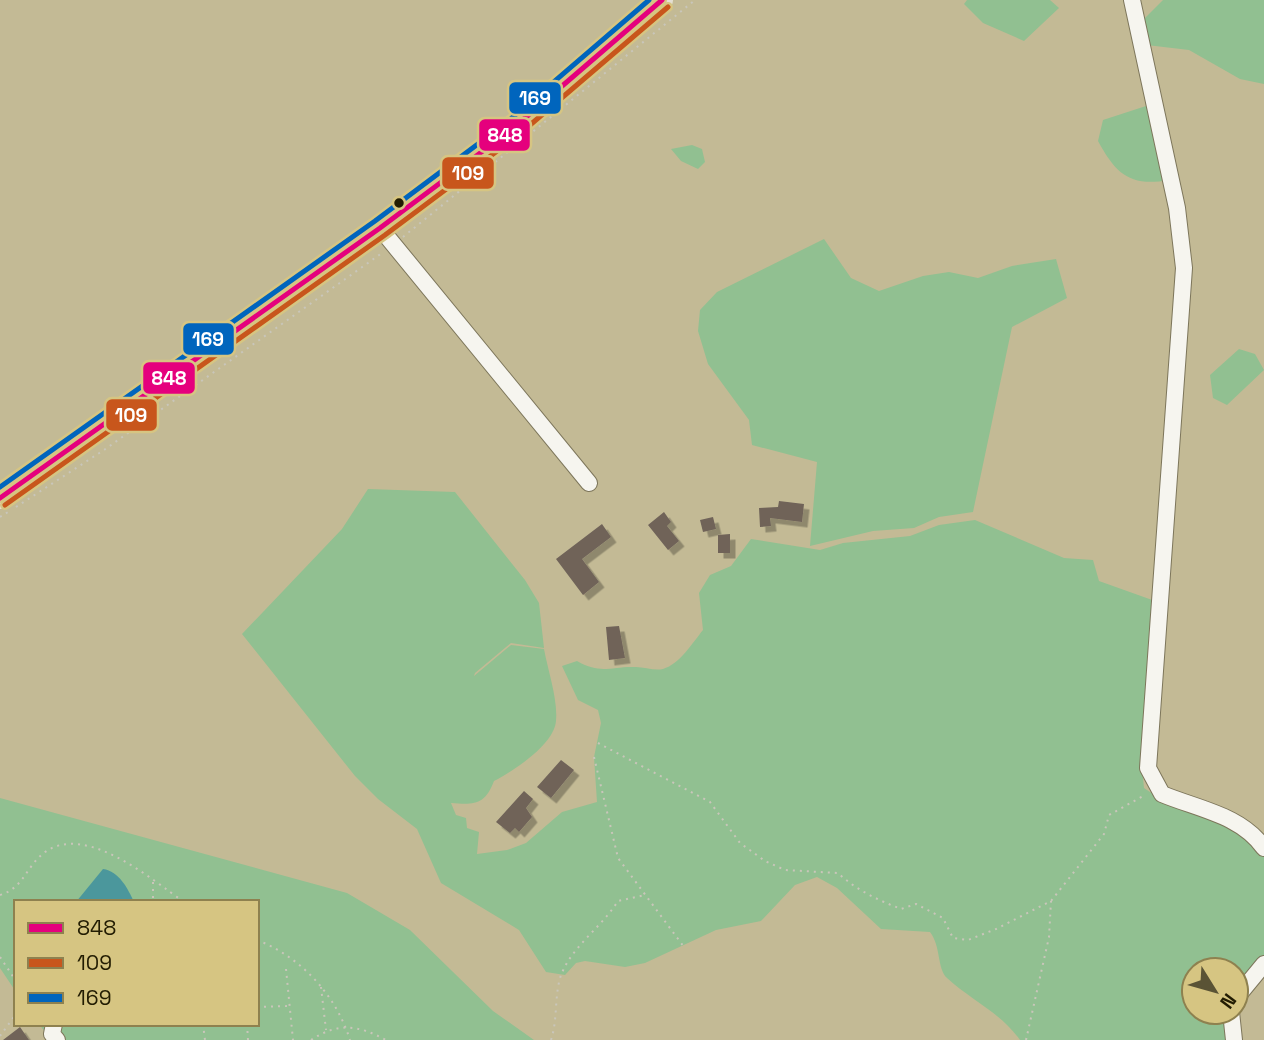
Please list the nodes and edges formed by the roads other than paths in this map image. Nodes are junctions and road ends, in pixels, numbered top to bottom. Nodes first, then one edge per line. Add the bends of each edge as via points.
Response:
1 (662, 0) edge
2 (1132, 0) edge
3 (380, 228) junction
4 (589, 483) dead end
5 (0, 498) edge
6 (1264, 848) edge
7 (1264, 964) edge
8 (1250, 981) edge

1 - 3 main road via 510,130
2 - 6 lane via 1177,208 1184,268 1148,768 1162,794 1231,818
3 - 4 lane
3 - 5 main road
7 - 8 lane

